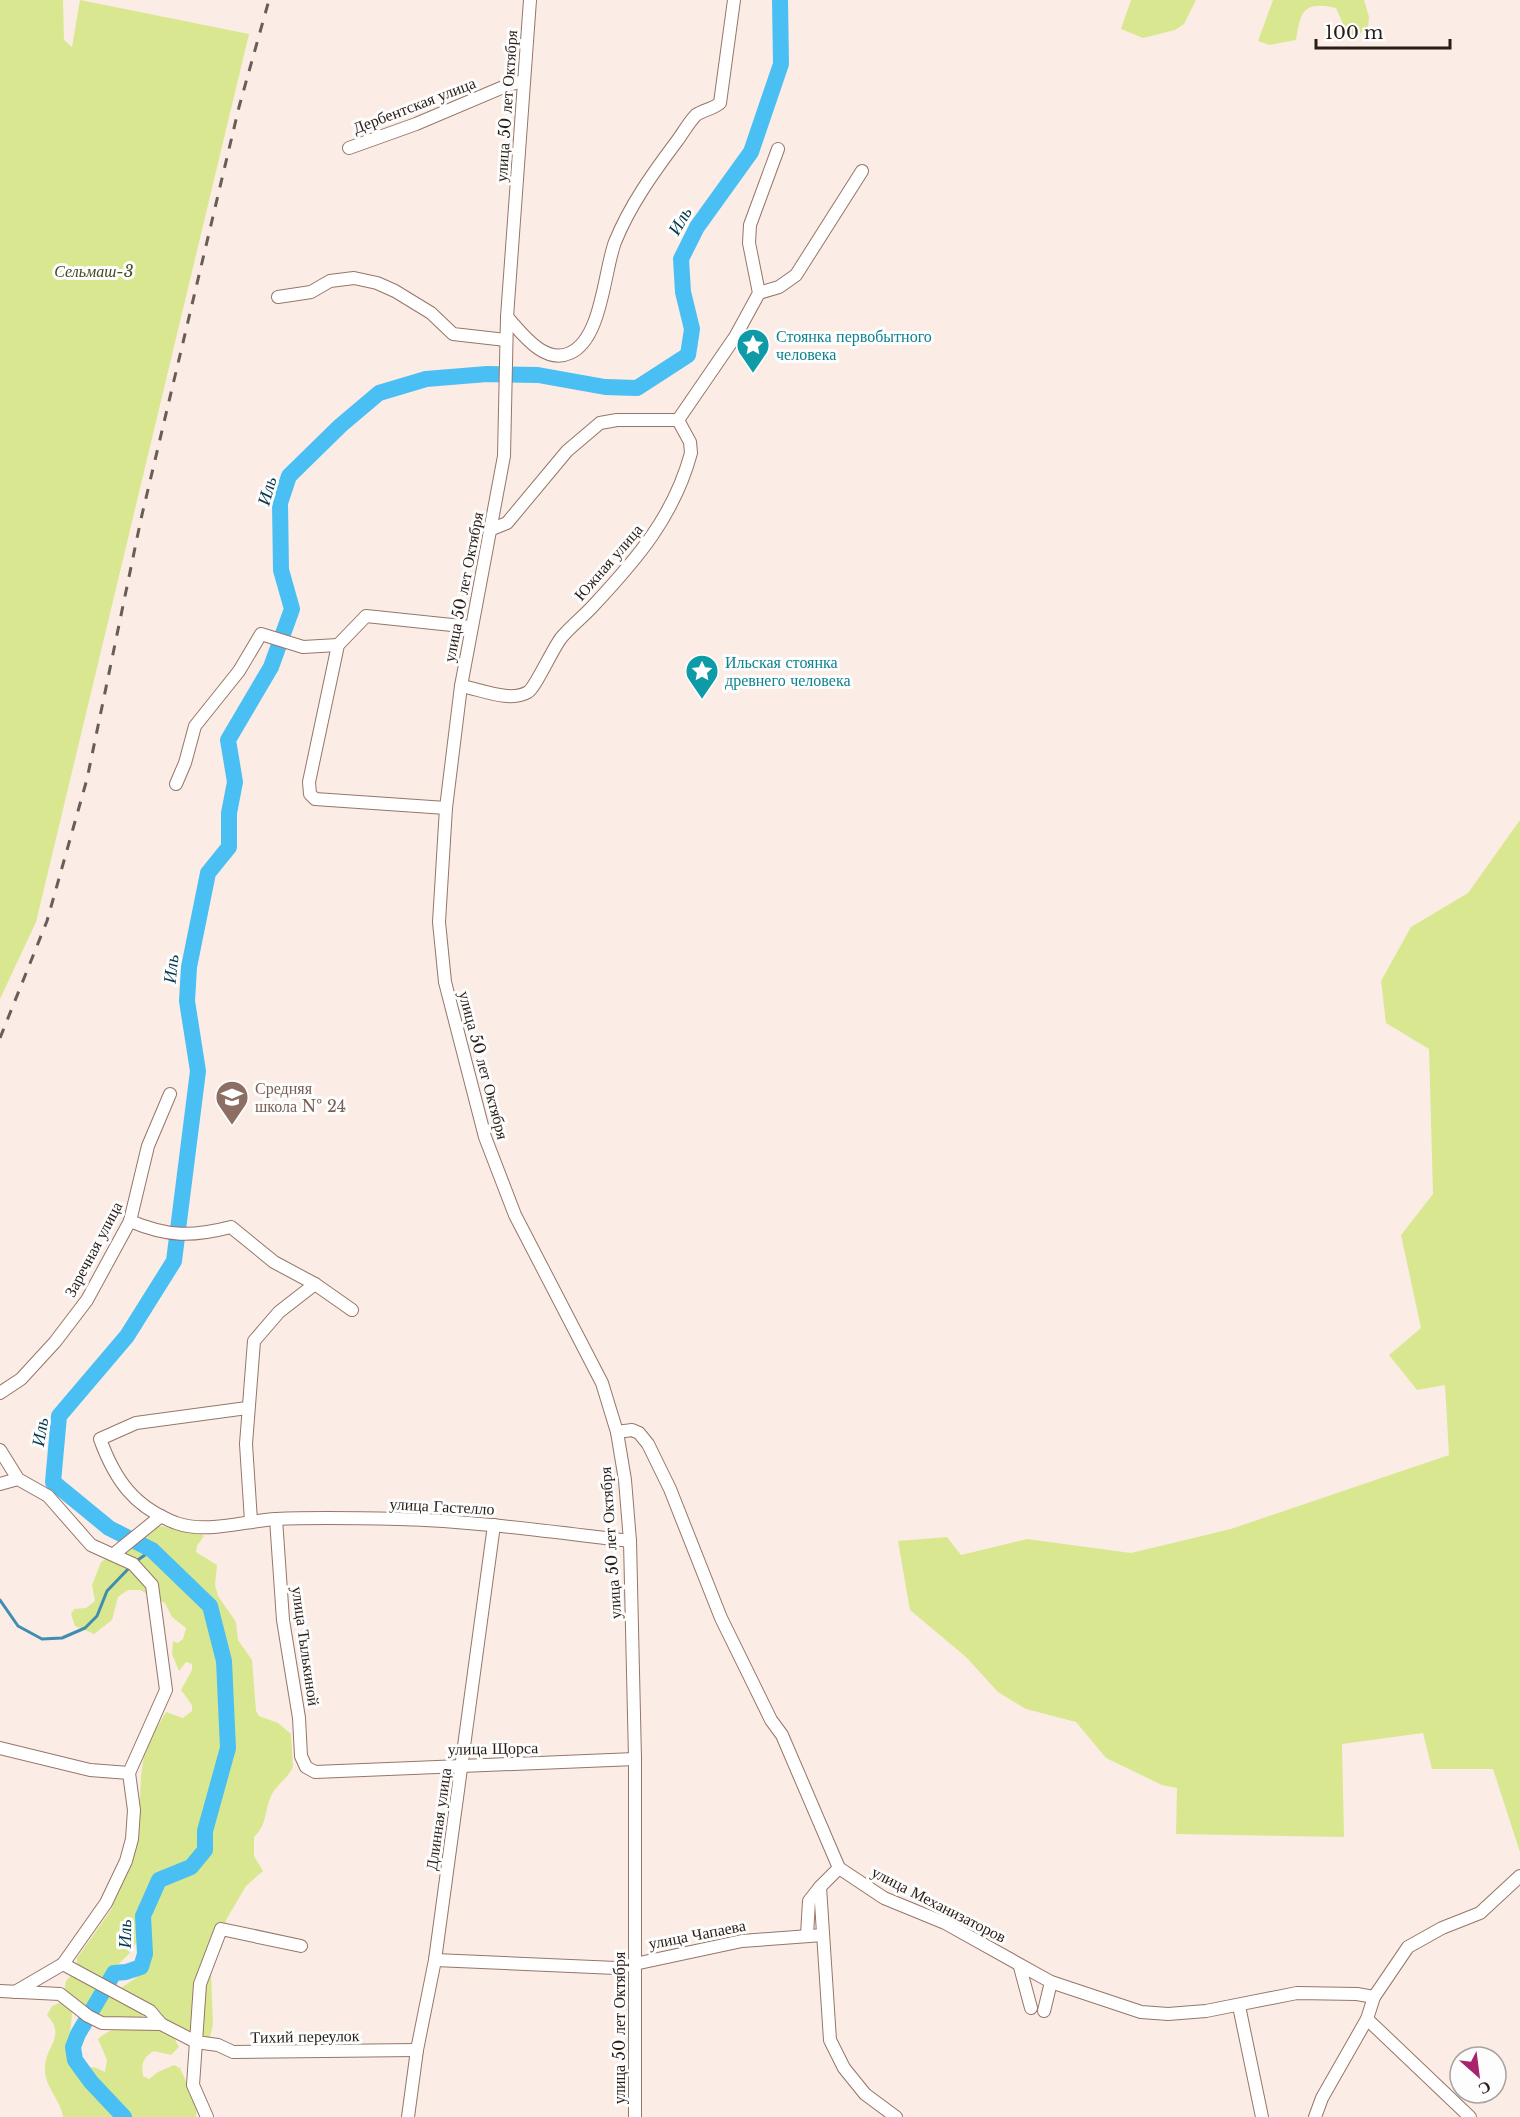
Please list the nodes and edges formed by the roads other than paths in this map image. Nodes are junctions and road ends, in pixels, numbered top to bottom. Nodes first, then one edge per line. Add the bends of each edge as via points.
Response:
1 (530, 0) edge
2 (734, 0) edge
3 (524, 81) junction
4 (349, 148) dead end
5 (778, 149) dead end
6 (862, 171) dead end
7 (759, 293) junction
8 (278, 297) dead end
9 (507, 317) junction
10 (506, 345) junction
11 (678, 420) junction
12 (492, 529) junction
13 (471, 627) junction
14 (338, 645) junction
15 (461, 686) junction
16 (176, 784) dead end
17 (446, 808) junction
18 (170, 1094) dead end
19 (130, 1221) junction
20 (315, 1284) junction
21 (352, 1310) dead end
22 (0, 1393) edge
23 (248, 1408) junction
24 (617, 1432) junction
25 (0, 1450) edge
26 (18, 1479) junction
27 (0, 1484) edge
28 (161, 1516) junction
29 (276, 1519) junction
30 (251, 1521) junction
31 (494, 1525) junction
32 (630, 1541) junction
33 (114, 1554) junction
34 (0, 1748) edge
35 (635, 1759) junction
36 (462, 1765) junction
37 (315, 1772) joint
38 (129, 1773) junction
39 (839, 1868) junction
40 (1520, 1876) edge
41 (820, 1887) junction
42 (807, 1935) junction
43 (823, 1935) junction
44 (301, 1946) dead end
45 (435, 1960) junction
46 (635, 1963) junction
47 (63, 1964) junction
48 (1020, 1967) junction
49 (1051, 1982) junction
50 (0, 1991) edge
51 (15, 1992) junction
52 (1374, 1997) junction
53 (1239, 2006) junction
54 (1031, 2008) dead end
55 (1044, 2011) dead end
56 (1366, 2019) junction
57 (161, 2024) junction
58 (196, 2042) junction
59 (417, 2050) junction
60 (207, 2117) edge
61 (408, 2117) edge
62 (635, 2117) edge
63 (896, 2117) edge
64 (1262, 2117) edge
65 (1315, 2117) edge
66 (1470, 2117) edge

1 - 3 street, улица 50 лет Октября
2 - 9 street via 720,103 713,110 697,114 643,187 614,244 604,296 583,345 568,354 550,355 536,347
3 - 4 street, Дербентская улица
3 - 9 street, улица 50 лет Октября
5 - 7 street via 750,225 749,243
6 - 7 street via 796,275 779,287
7 - 11 street via 735,337
8 - 10 street via 354,278 395,291 431,313 453,334
9 - 10 street, улица 50 лет Октября
10 - 12 street, улица 50 лет Октября via 504,456
11 - 12 street via 600,423 567,451 507,523
11 - 15 street, Южная улица via 690,442 691,453 660,528 632,564 562,637 535,686 518,696
12 - 13 street, улица 50 лет Октября
13 - 14 street via 366,616
13 - 15 street, улица 50 лет Октября
14 - 16 street via 303,647 261,634 239,671 195,726
14 - 17 street via 309,782 310,794 315,799
15 - 17 street, улица 50 лет Октября
17 - 24 street, улица 50 лет Октября via 439,922 445,982 485,1137 515,1215 602,1383
18 - 19 street, Заречная улица via 148,1146
19 - 20 street via 153,1231 198,1235 231,1227 274,1262
19 - 22 street, Заречная улица via 87,1299 55,1342 21,1379
20 - 21 street
20 - 23 street via 279,1312 254,1341
23 - 28 street, улица Гастелло via 136,1424 100,1439 110,1465 129,1495
23 - 30 street
24 - 32 street, улица 50 лет Октября
24 - 39 street via 632,1430 648,1444 721,1618 782,1735
25 - 26 street
26 - 27 street
26 - 33 street via 48,1496 91,1545
28 - 30 street, улица Гастелло via 178,1524 201,1527
28 - 33 street
29 - 30 street, улица Гастелло
29 - 31 street, улица Гастелло via 399,1519
29 - 37 street, улица Тылькиной via 283,1620 299,1718 301,1756 306,1767
31 - 32 street, улица Гастелло
31 - 36 street, Длинная улица
32 - 35 street, улица 50 лет Октября
33 - 38 street via 133,1564 152,1585 165,1690
34 - 38 street via 90,1770
35 - 36 street, улица Щорса
35 - 46 street, улица 50 лет Октября
36 - 37 street, улица Щорса
36 - 45 street, Длинная улица
38 - 47 street via 134,1810 126,1861 106,1903
39 - 41 street
39 - 48 street, улица Механизаторов via 884,1898 945,1923
40 - 52 street via 1480,1913 1408,1947
41 - 42 street via 808,1900
41 - 43 street
42 - 43 street, улица Чапаева
42 - 46 street, улица Чапаева via 742,1941
43 - 63 street via 830,2040 844,2068 865,2094
44 - 58 street via 221,1929 200,1984
45 - 46 street, улица Чапаева via 616,1968
45 - 59 street, Длинная улица
46 - 62 street, улица 50 лет Октября
47 - 51 street
47 - 57 street via 119,1992 150,2011
48 - 49 street, улица Механизаторов
48 - 54 street
49 - 53 street, улица Механизаторов via 1141,2012 1168,2014
49 - 55 street
50 - 51 street
51 - 57 street via 60,1994 102,2023
52 - 53 street, улица Механизаторов via 1297,1993
52 - 56 street
53 - 64 street
56 - 65 street
56 - 66 street
57 - 58 street, Тихий переулок
58 - 59 street, Тихий переулок via 246,2054
58 - 60 street via 193,2085
59 - 61 street, Длинная улица

